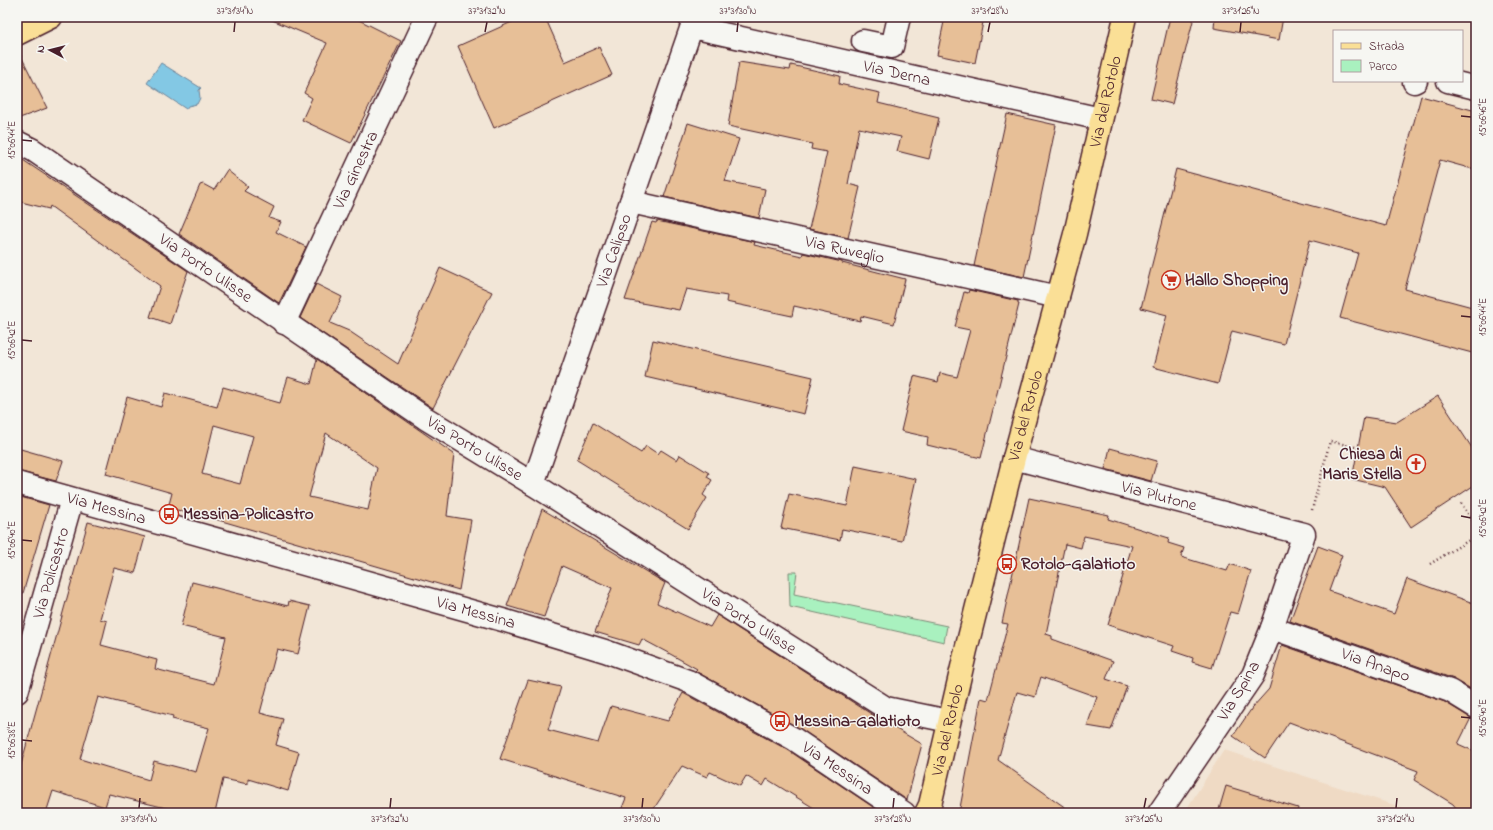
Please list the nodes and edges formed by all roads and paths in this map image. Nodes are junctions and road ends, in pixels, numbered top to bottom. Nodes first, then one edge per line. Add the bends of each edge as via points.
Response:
1 (51, 17) edge
2 (427, 17) edge
3 (899, 17) edge
4 (1125, 17) edge
5 (694, 22) edge
6 (17, 34) edge
7 (863, 41) dead end
8 (1452, 82) edge
9 (1476, 88) edge
10 (1101, 119) junction
11 (17, 142) edge
12 (631, 202) junction
13 (1058, 297) junction
14 (284, 323) junction
15 (1359, 448) dead end
16 (1014, 458) junction
17 (17, 483) edge
18 (532, 484) junction
19 (72, 499) junction
20 (1461, 503) dead end
21 (1476, 526) edge
22 (1304, 534) junction
23 (1476, 536) edge
24 (1430, 564) dead end
25 (1272, 628) junction
26 (17, 692) edge
27 (1476, 707) edge
28 (949, 721) junction
29 (904, 813) edge
30 (926, 813) edge
31 (1159, 813) edge

1 - 6 main road
2 - 14 street, Via Ginestra
3 - 7 street via 892,47
4 - 10 main road, Via del Rotolo
5 - 10 street, Via Derna
5 - 12 street, Via Calipso
8 - 9 street
10 - 13 main road, Via del Rotolo
11 - 14 street, Via Porto Ulisse via 33,150
12 - 13 street, Via Ruveglio
12 - 18 street, Via Calipso
13 - 16 main road, Via del Rotolo
14 - 18 street, Via Porto Ulisse via 425,418
15 - 22 path via 1330,441
16 - 22 street, Via Plutone
16 - 28 main road, Via del Rotolo
17 - 19 street, Via Messina
18 - 28 street, Via Porto Ulisse via 886,708
19 - 26 street, Via Policastro
19 - 29 street, Via Messina via 514,624 605,651 688,681 794,739
20 - 21 path
22 - 25 street, Via Spina
23 - 24 path
25 - 27 street, Via Anapo via 1450,690
25 - 31 street, Via Spina via 1252,675
28 - 30 main road, Via del Rotolo via 930,806

